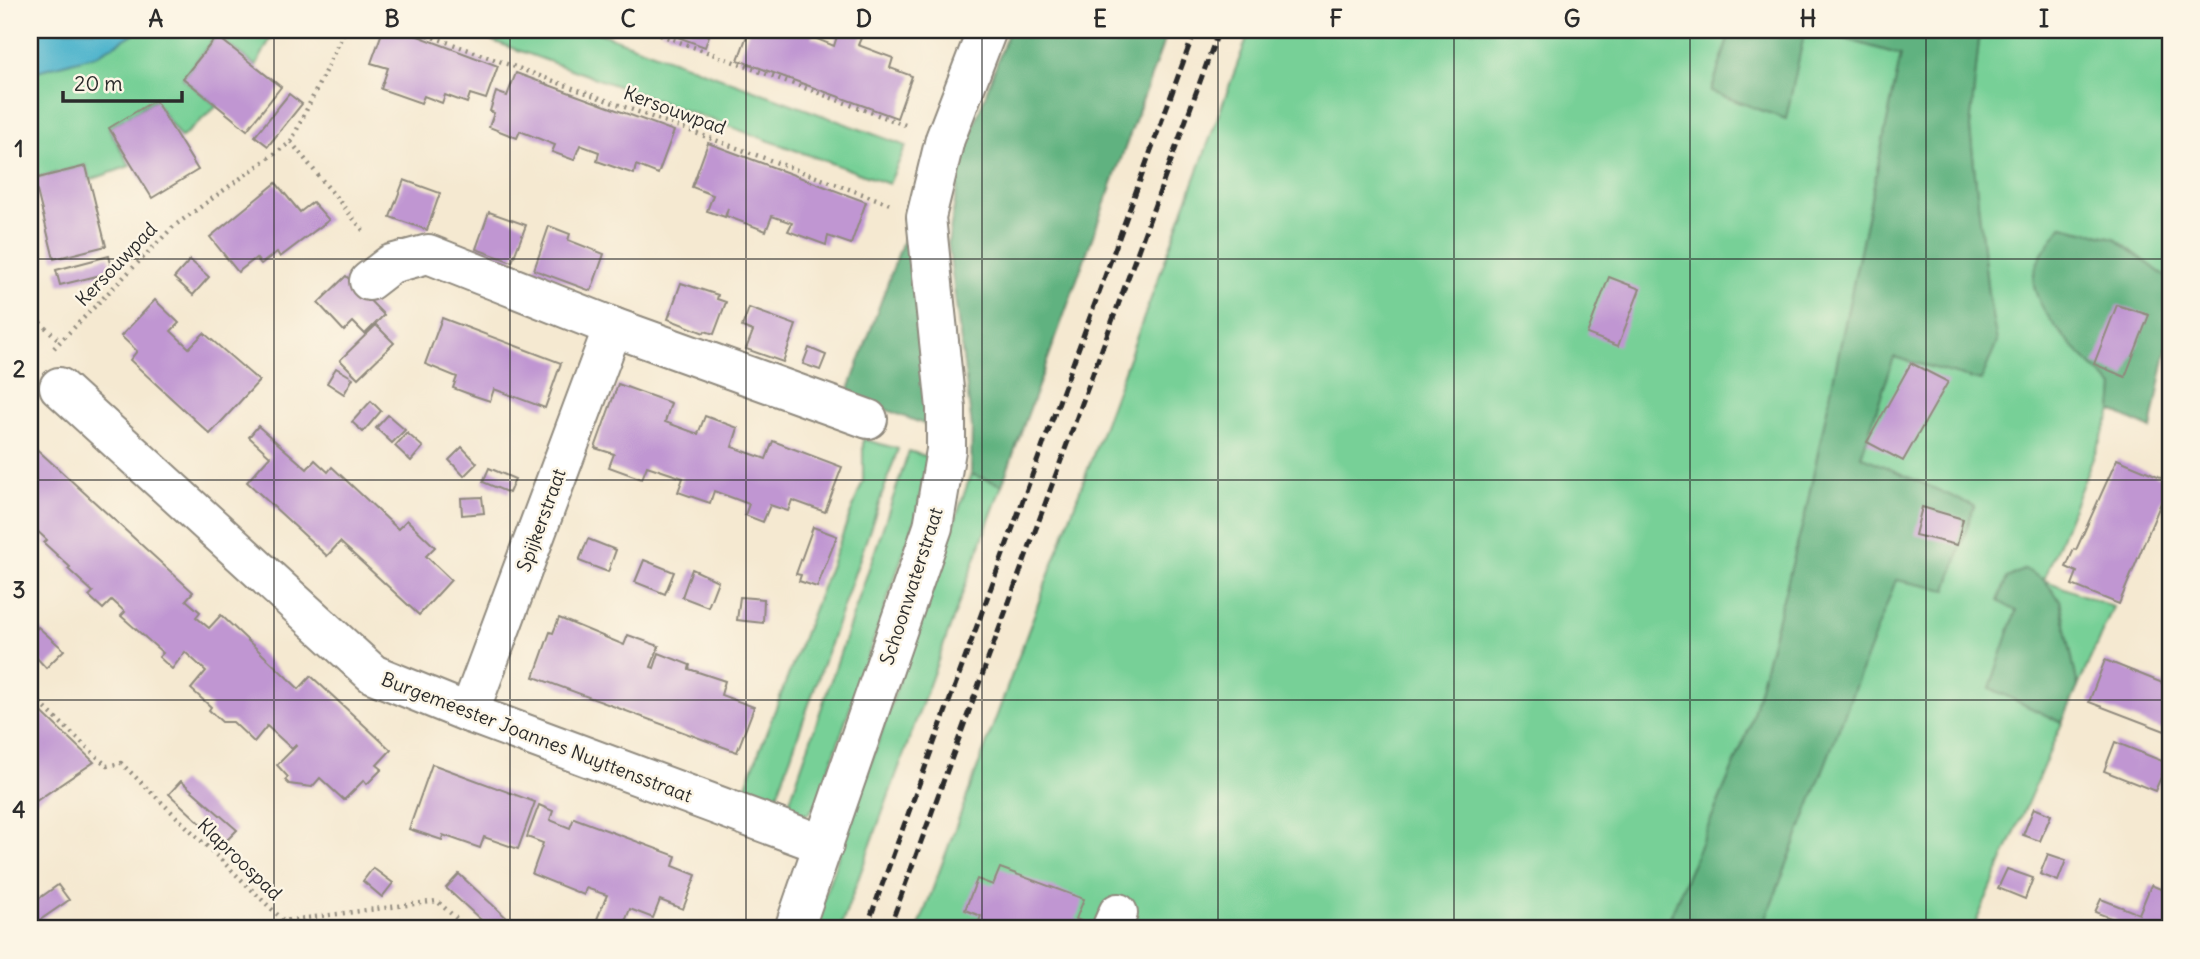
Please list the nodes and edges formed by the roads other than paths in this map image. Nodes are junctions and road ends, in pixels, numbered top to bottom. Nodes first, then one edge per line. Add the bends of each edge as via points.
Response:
1 (987, 30) edge
2 (380, 273) road end
3 (613, 327) junction
4 (59, 387) dead end
5 (868, 419) dead end
6 (469, 713) junction
7 (824, 845) junction
8 (794, 929) edge

1 - 7 street, Schoonwaterstraat via 944,139 926,217 946,408 946,450 933,527
2 - 3 street via 428,254
3 - 5 street
3 - 6 street, Spijkerstraat
4 - 6 street, Burgemeester Joannes Nuyttensstraat via 373,674
6 - 7 street, Burgemeester Joannes Nuyttensstraat
7 - 8 street, Schoonwaterstraat

